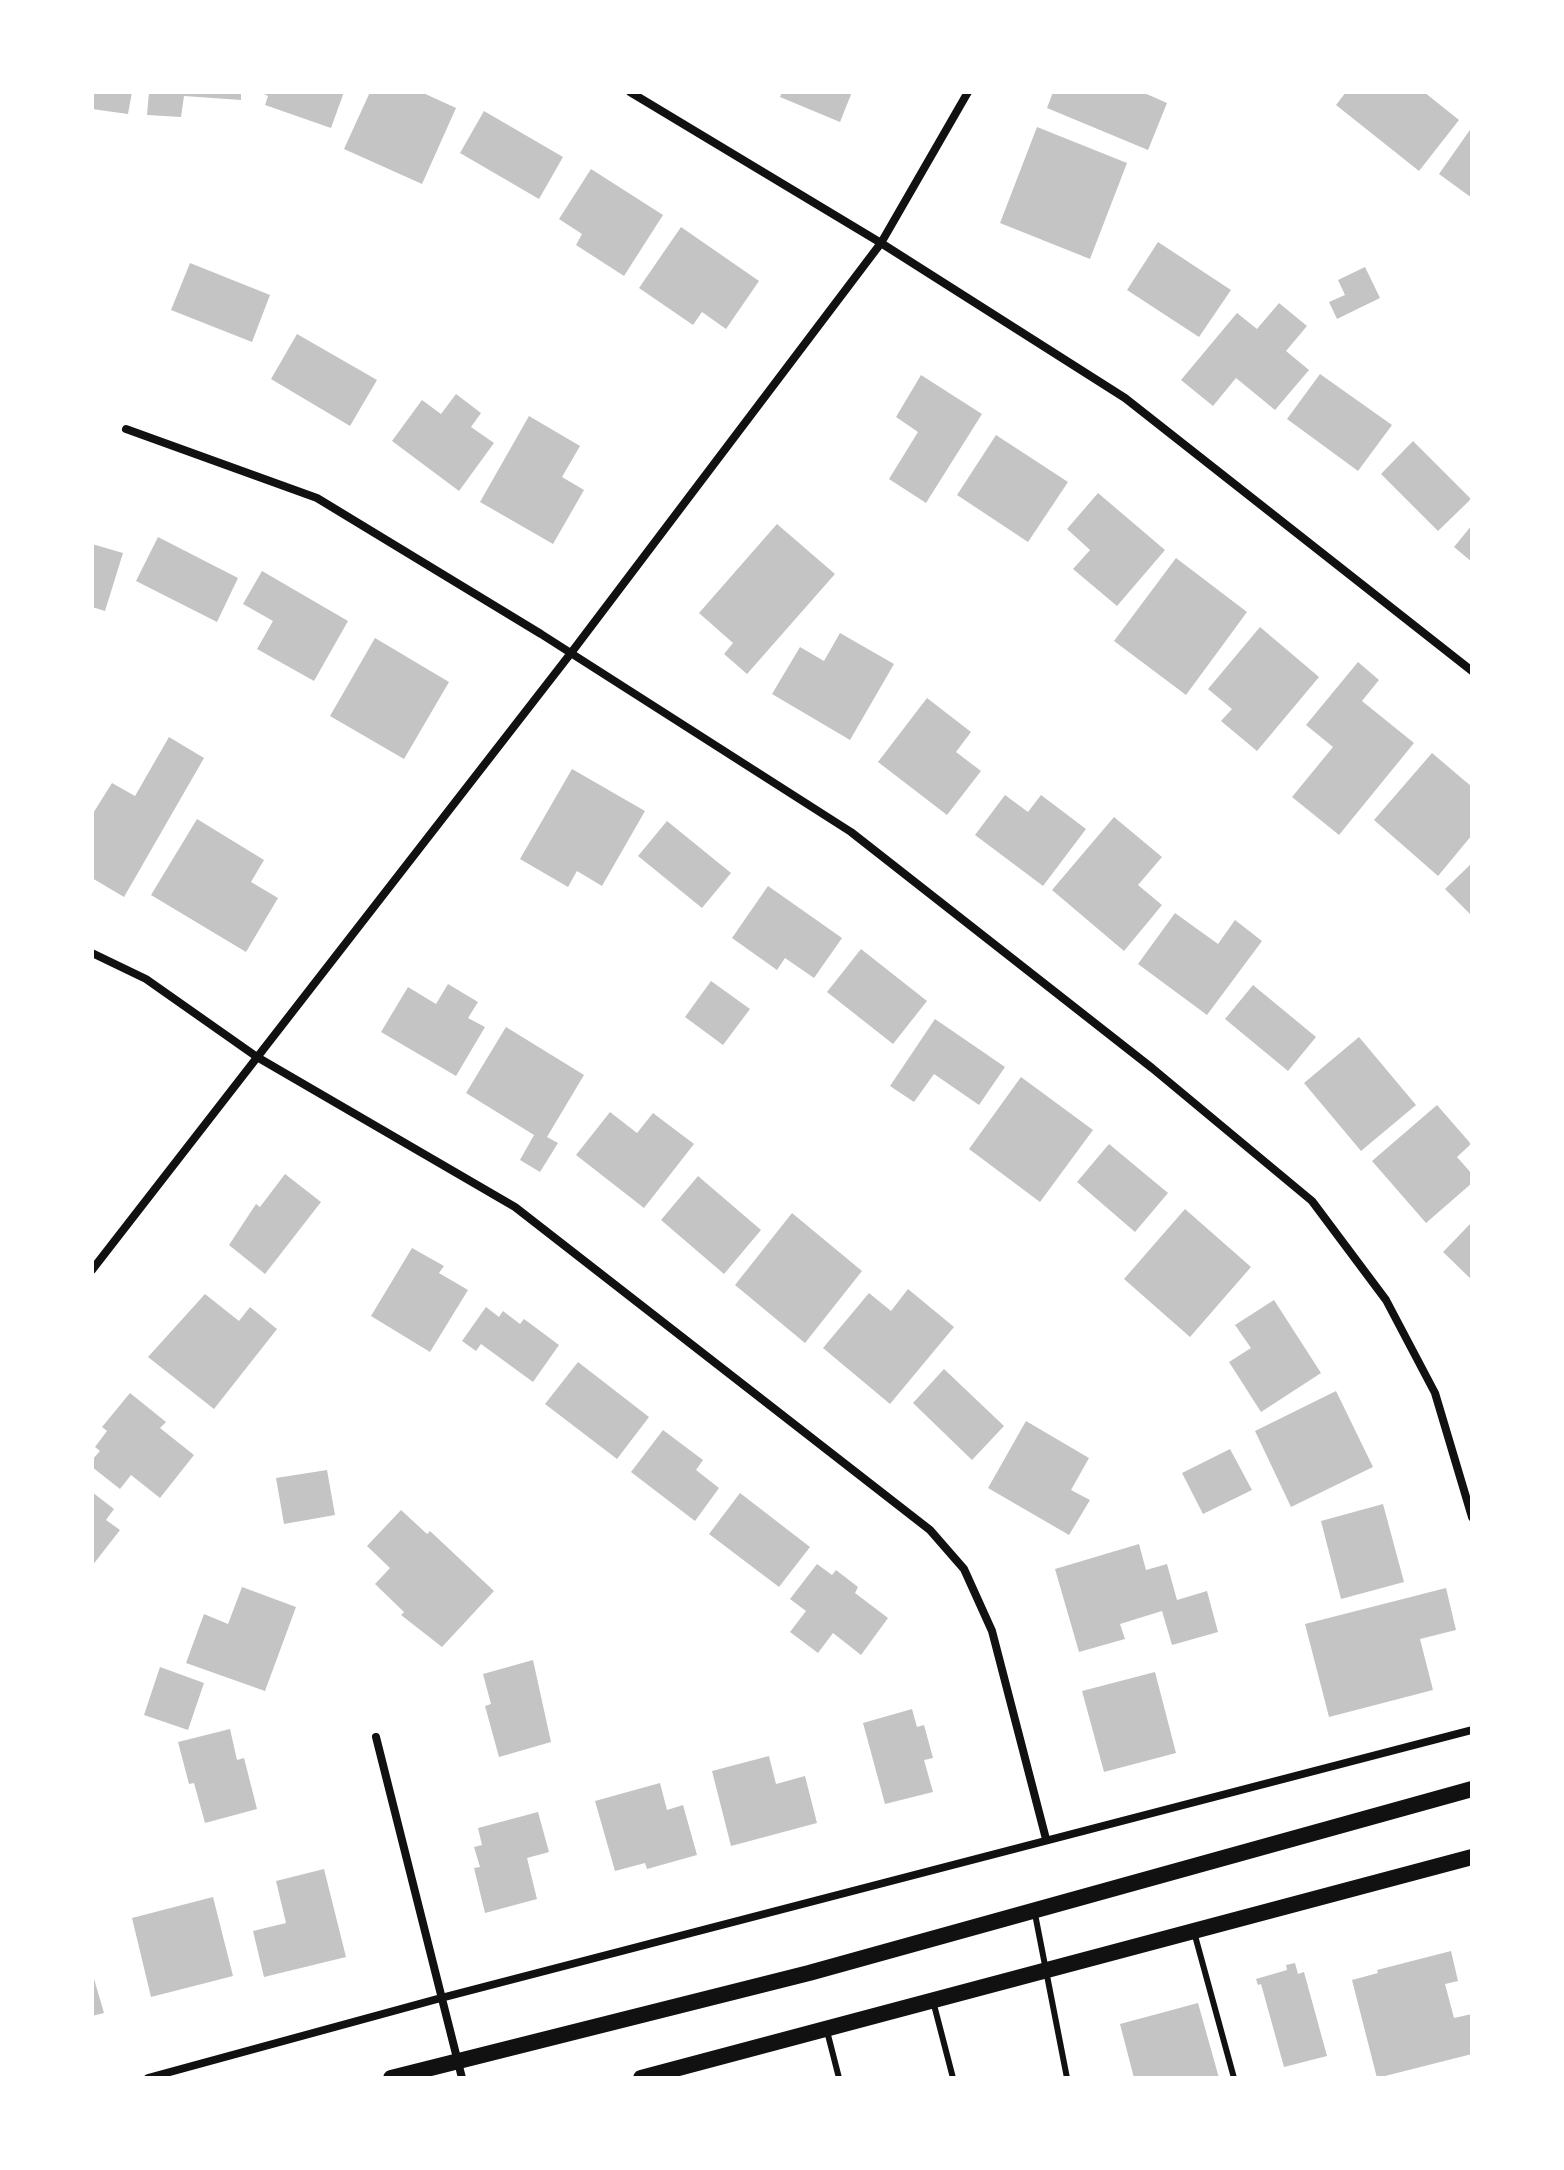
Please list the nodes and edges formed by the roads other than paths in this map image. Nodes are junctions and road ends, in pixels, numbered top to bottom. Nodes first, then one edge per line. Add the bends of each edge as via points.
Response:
1 (630, 92) edge
2 (968, 92) edge
3 (881, 243) junction
4 (126, 429) dead end
5 (571, 653) junction
6 (1472, 671) edge
7 (92, 953) edge
8 (257, 1057) junction
9 (92, 1270) edge
10 (1472, 1517) edge
11 (1472, 1730) edge
12 (376, 1737) dead end
13 (1472, 1789) edge
14 (1046, 1839) junction
15 (1472, 1857) edge
16 (1034, 1910) junction
17 (1194, 1932) junction
18 (1046, 1972) junction
19 (441, 1998) junction
20 (933, 2001) junction
21 (826, 2029) junction
22 (459, 2070) edge
23 (148, 2078) edge
24 (391, 2078) edge
25 (641, 2078) edge
26 (839, 2078) edge
27 (953, 2078) edge
28 (1067, 2078) edge
29 (1234, 2078) edge

1 - 3 street
2 - 3 street
3 - 5 street
3 - 6 street via 1125,398
4 - 5 street via 317,498
5 - 8 street
5 - 10 street via 851,832 1140,1058 1312,1201 1386,1300 1435,1393
7 - 8 street via 146,979
8 - 9 street
8 - 14 street via 515,1207 930,1530 964,1569 992,1631
11 - 14 street
12 - 19 street
13 - 16 main road
14 - 19 street
15 - 17 main road
16 - 18 lane
16 - 22 main road
17 - 18 main road
17 - 29 lane
18 - 20 main road
18 - 28 lane
19 - 22 street
19 - 23 street
20 - 21 main road
20 - 27 lane
21 - 25 main road
21 - 26 lane
22 - 24 main road

